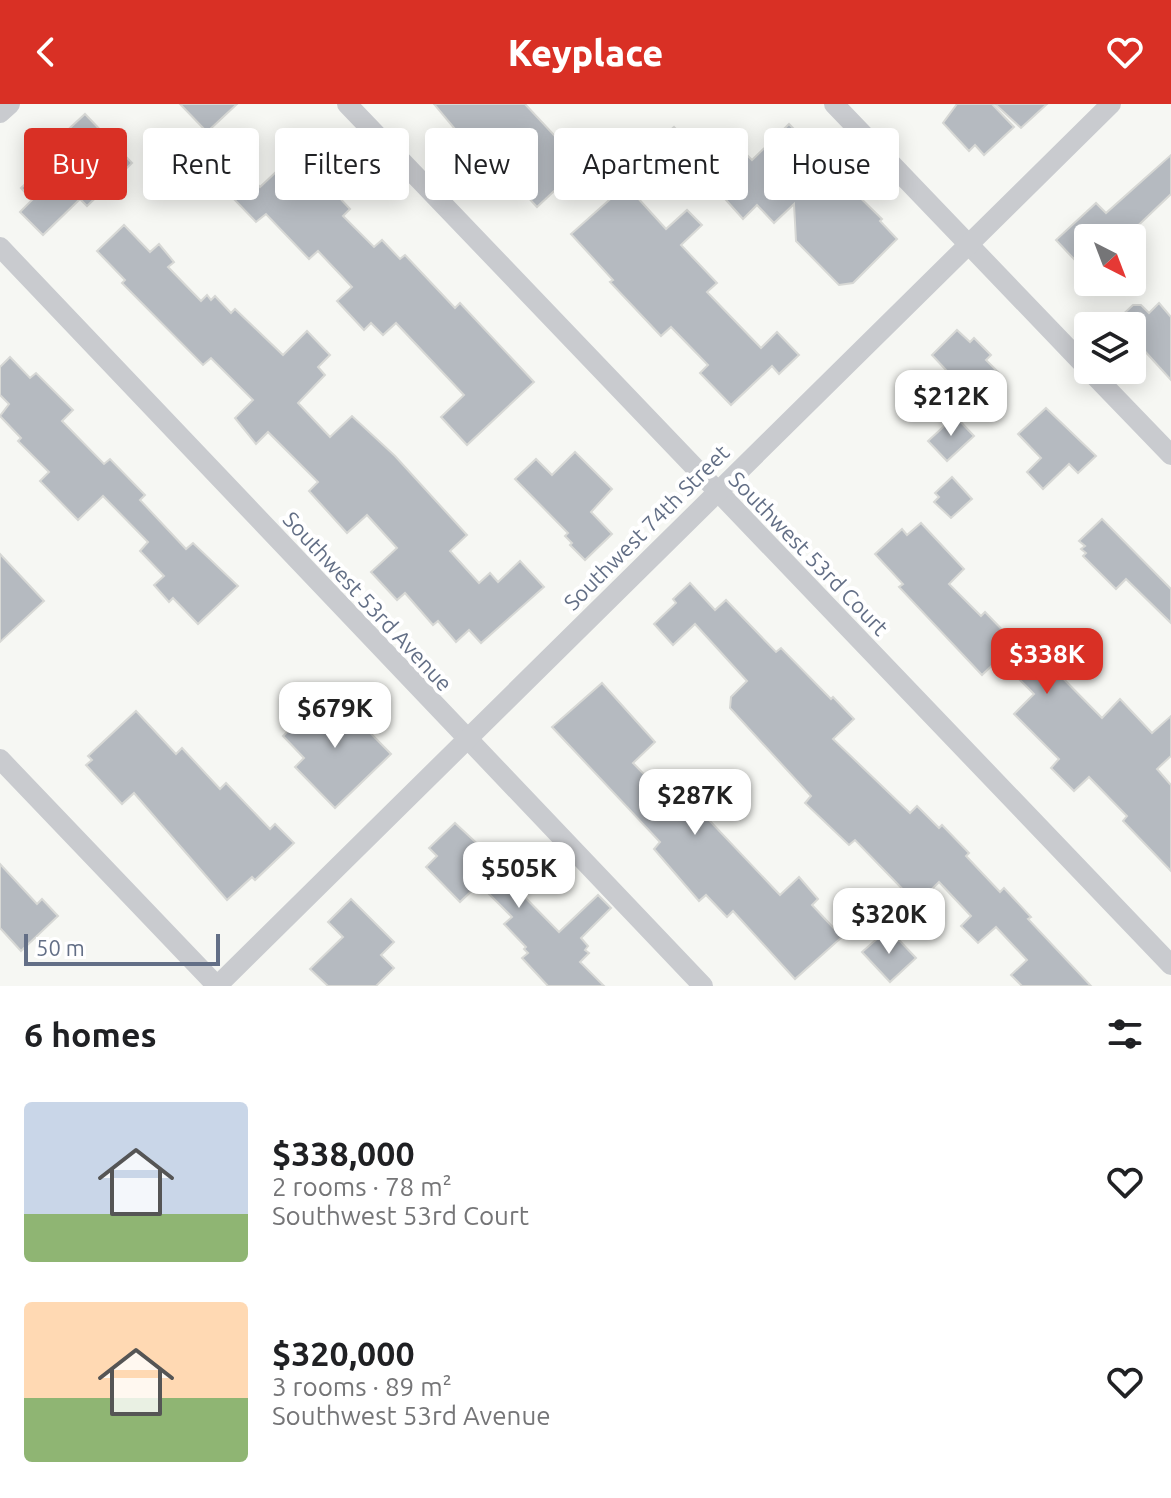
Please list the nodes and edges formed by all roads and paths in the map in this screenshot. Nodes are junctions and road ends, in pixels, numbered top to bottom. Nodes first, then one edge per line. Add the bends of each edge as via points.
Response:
1 (10, 104) edge
2 (347, 104) edge
3 (834, 104) edge
4 (1111, 104) edge
5 (0, 113) edge
6 (967, 243) junction
7 (0, 247) edge
8 (1074, 355) edge
9 (1102, 384) edge
10 (1171, 455) edge
11 (717, 490) junction
12 (466, 739) junction
13 (0, 759) edge
14 (1171, 965) edge
15 (217, 986) edge
16 (703, 986) edge

1 - 5 street
2 - 11 street, Southwest 53rd Court
3 - 6 street
4 - 6 street, Southwest 74th Street
6 - 8 street
6 - 11 street, Southwest 74th Street
7 - 12 street, Southwest 53rd Avenue
9 - 10 street
11 - 12 street, Southwest 74th Street
11 - 14 street, Southwest 53rd Court
12 - 15 street, Southwest 74th Street
12 - 16 street, Southwest 53rd Avenue
13 - 15 street

